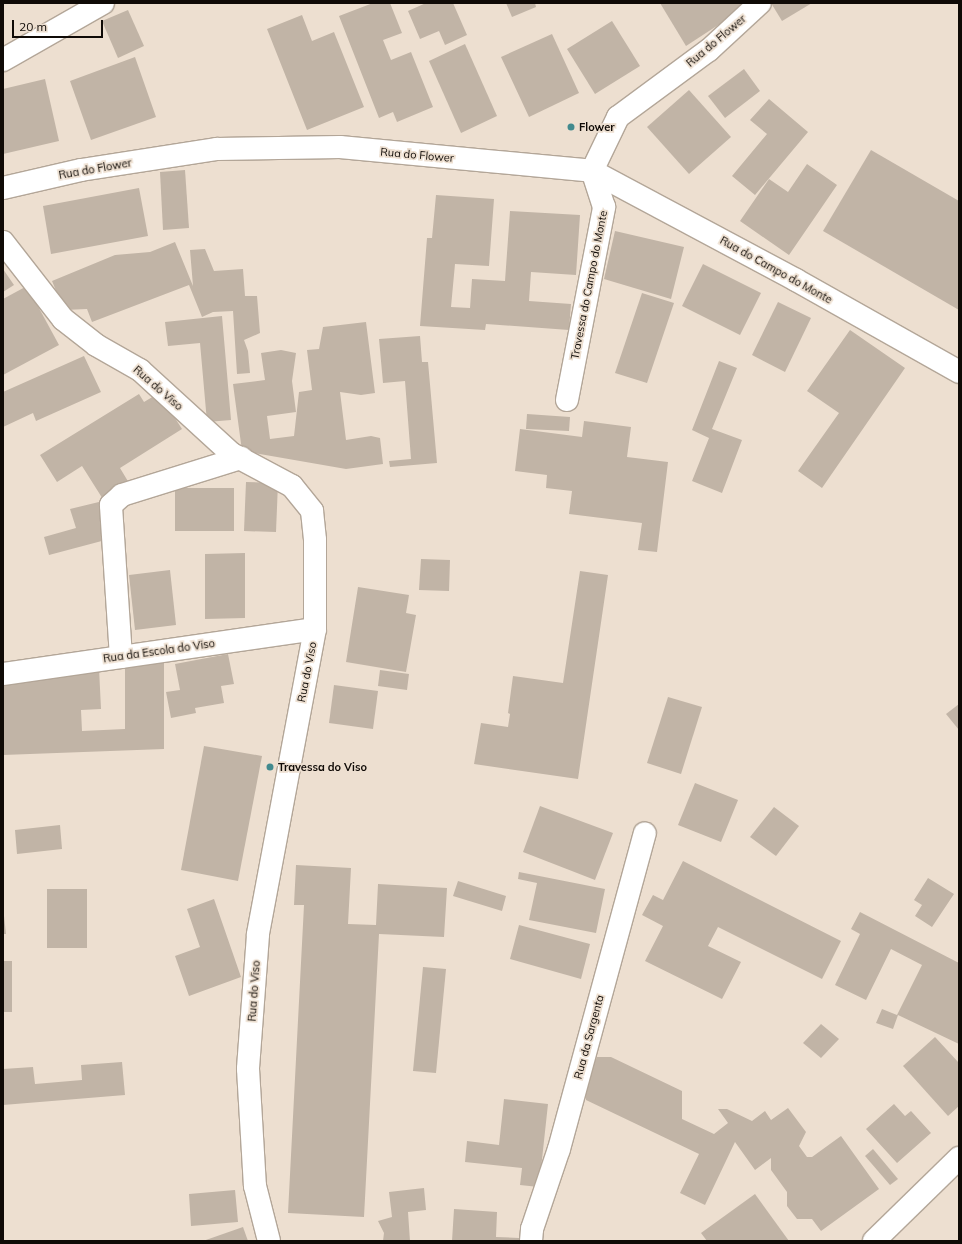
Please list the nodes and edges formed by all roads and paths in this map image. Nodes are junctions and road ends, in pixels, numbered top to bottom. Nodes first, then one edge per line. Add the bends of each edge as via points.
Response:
1 (103, 3) edge
2 (760, 3) edge
3 (3, 60) edge
4 (592, 171) junction
5 (3, 188) edge
6 (3, 242) edge
7 (959, 372) edge
8 (567, 400) dead end
9 (241, 458) junction
10 (315, 629) junction
11 (121, 657) junction
12 (3, 674) edge
13 (645, 833) dead end
14 (959, 1158) edge
15 (269, 1241) edge
16 (531, 1241) edge
17 (874, 1241) edge

1 - 3 street
2 - 4 street, Rua do Flower via 709,50 618,117
4 - 5 street, Rua do Flower via 340,147 217,148 81,170
4 - 7 street, Rua do Campo do Monte via 796,280
4 - 8 street, Travessa do Campo do Monte via 604,207
6 - 9 street, Rua do Viso via 63,319 96,345 140,370 232,454
9 - 10 street, Rua do Viso via 292,486 312,511 315,540
9 - 11 street via 122,495 110,505
10 - 11 street, Rua da Escola do Viso
10 - 15 street, Rua do Viso via 257,943 248,1069 255,1186
11 - 12 street, Rua da Escola do Viso
13 - 16 street, Rua da Sargenta via 559,1149 532,1229
14 - 17 street

